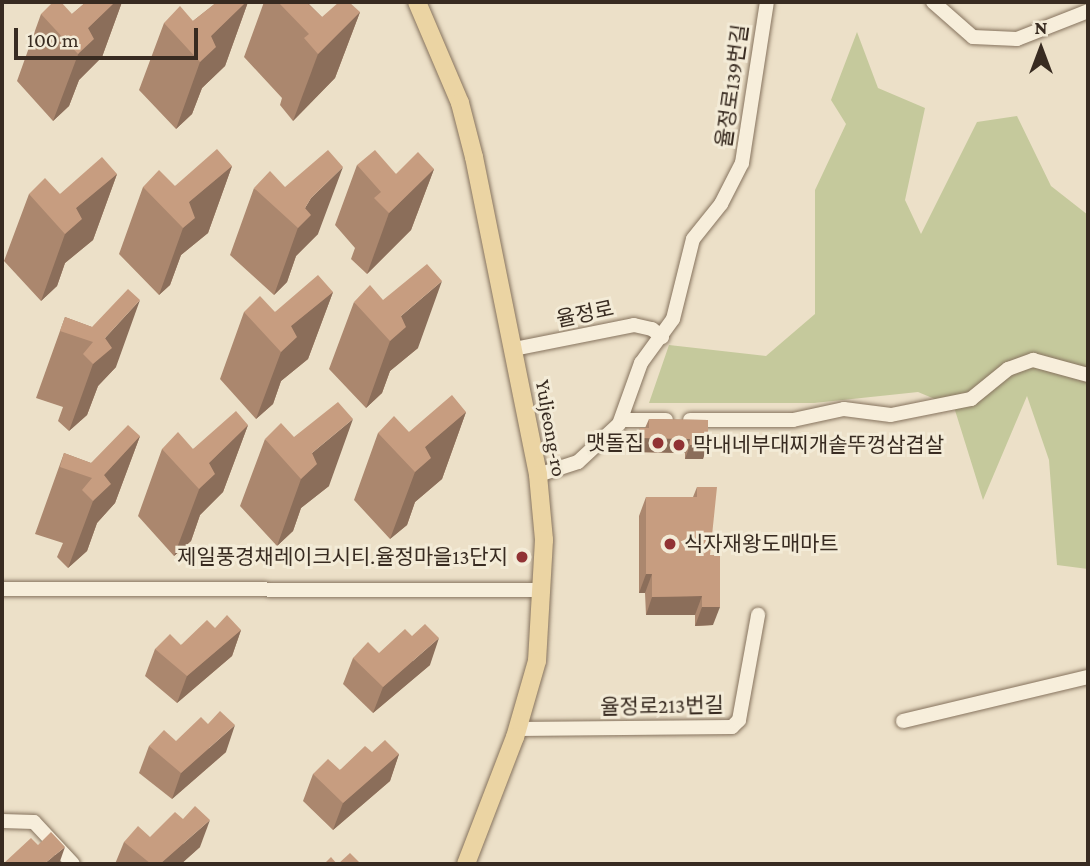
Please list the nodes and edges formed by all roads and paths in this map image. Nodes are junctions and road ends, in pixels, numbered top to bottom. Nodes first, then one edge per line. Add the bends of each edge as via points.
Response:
1 (417, 2) edge
2 (767, 2) edge
3 (937, 5) edge
4 (1088, 10) edge
5 (662, 337) junction
6 (514, 349) junction
7 (1088, 375) edge
8 (622, 420) junction
9 (538, 475) junction
10 (2, 589) edge
11 (543, 590) junction
12 (758, 615) dead end
13 (1088, 677) edge
14 (902, 721) dead end
15 (517, 729) junction
16 (2, 821) edge
17 (73, 864) edge
18 (466, 864) edge

1 - 6 main road, Yuljeong-ro via 460,103
2 - 5 street, 율정로139번길 via 742,163 721,204 694,239 679,303
3 - 4 street via 973,37 1017,38
5 - 6 street, 율정로 via 652,328 634,325
5 - 8 street, 율정로139번길 via 641,363
6 - 9 main road, Yuljeong-ro
7 - 8 street via 1033,360 1008,369 971,399 891,415 844,409 781,421
8 - 9 street, 율정로139번길 via 578,462
9 - 11 main road, Yuljeong-ro
10 - 11 street
11 - 15 main road, Yuljeong-ro via 537,661
12 - 15 street, 율정로213번길 via 739,720 732,727
13 - 14 street
15 - 18 main road, Yuljeong-ro
16 - 17 street via 34,822

